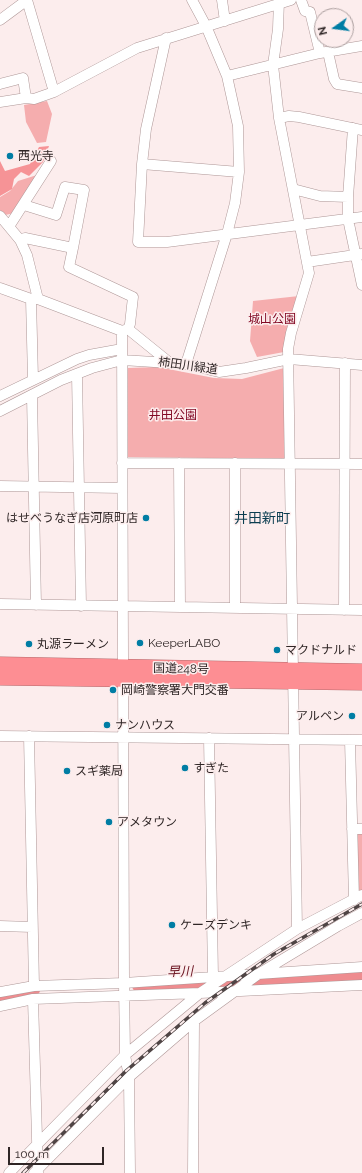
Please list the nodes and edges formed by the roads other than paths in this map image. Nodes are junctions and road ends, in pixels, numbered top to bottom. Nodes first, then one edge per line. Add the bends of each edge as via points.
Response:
1 (27, 0) edge
2 (192, 0) edge
3 (222, 0) edge
4 (291, 0) edge
5 (301, 0) edge
6 (279, 2) edge
7 (0, 20) edge
8 (225, 21) junction
9 (206, 26) junction
10 (166, 38) junction
11 (362, 46) edge
12 (324, 53) junction
13 (273, 65) junction
14 (227, 76) junction
15 (0, 84) edge
16 (362, 88) edge
17 (54, 92) junction
18 (26, 98) junction
19 (0, 102) edge
20 (279, 118) junction
21 (358, 129) edge
22 (51, 161) dead end
23 (142, 164) junction
24 (239, 172) junction
25 (293, 189) junction
26 (348, 197) junction
27 (24, 205) junction
28 (0, 216) edge
29 (362, 218) edge
30 (348, 219) junction
31 (10, 225) junction
32 (300, 225) junction
33 (227, 234) junction
34 (20, 240) junction
35 (73, 248) junction
36 (359, 254) edge
37 (307, 262) junction
38 (362, 285) edge
39 (0, 288) edge
40 (35, 299) junction
41 (125, 330) junction
42 (122, 350) junction
43 (289, 359) junction
44 (122, 360) junction
45 (170, 363) junction
46 (346, 363) junction
47 (186, 364) junction
48 (362, 365) edge
49 (76, 374) junction
50 (33, 379) junction
51 (0, 396) edge
52 (32, 396) junction
53 (0, 411) edge
54 (122, 463) junction
55 (179, 463) junction
56 (235, 463) junction
57 (291, 464) junction
58 (344, 464) junction
59 (362, 464) edge
60 (0, 486) edge
61 (33, 487) junction
62 (79, 488) junction
63 (122, 488) junction
64 (0, 604) edge
65 (36, 605) junction
66 (81, 606) junction
67 (122, 606) junction
68 (180, 607) junction
69 (235, 608) junction
70 (293, 609) junction
71 (344, 610) junction
72 (362, 610) edge
73 (0, 664) edge
74 (362, 672) edge
75 (123, 673) junction
76 (294, 677) junction
77 (0, 678) edge
78 (362, 683) edge
79 (0, 736) edge
80 (29, 736) junction
81 (123, 737) junction
82 (209, 738) junction
83 (295, 740) junction
84 (350, 740) junction
85 (362, 740) edge
86 (357, 829) edge
87 (358, 898) edge
88 (362, 913) edge
89 (0, 926) edge
90 (32, 927) junction
91 (298, 929) junction
92 (362, 967) edge
93 (260, 973) junction
94 (214, 976) junction
95 (227, 976) junction
96 (124, 983) junction
97 (362, 984) edge
98 (34, 986) junction
99 (234, 991) junction
100 (0, 992) edge
101 (200, 993) junction
102 (125, 996) junction
103 (33, 999) junction
104 (0, 1006) edge
105 (194, 1021) junction
106 (125, 1055) junction
107 (129, 1077) junction
108 (37, 1145) junction
109 (36, 1172) edge
110 (9, 1173) edge
111 (130, 1173) edge
112 (193, 1173) edge

1 - 7 street
1 - 17 street
2 - 9 street
3 - 8 street
4 - 6 street
5 - 12 street via 305,11 310,12
6 - 8 street
6 - 13 street
8 - 9 street
9 - 10 street
9 - 14 street
10 - 17 street via 137,48
10 - 23 street via 146,129
11 - 12 street
12 - 13 street
12 - 16 street via 337,84
13 - 14 street
13 - 20 street
14 - 24 street via 238,126
15 - 18 street via 23,78
17 - 18 street via 34,99
18 - 19 street
20 - 21 street via 299,117
20 - 25 street
21 - 26 street
22 - 27 street
23 - 24 street
23 - 33 street via 138,242 167,242
24 - 33 street
25 - 26 street via 320,196
25 - 32 street
26 - 30 street
27 - 31 street
27 - 35 street via 56,215 64,187 84,190
28 - 31 street
29 - 30 street
30 - 32 street
30 - 36 street
31 - 34 street
32 - 33 street
32 - 37 street
33 - 47 street
34 - 35 street via 25,238
34 - 40 street via 27,255
35 - 41 street via 69,267 134,297
36 - 37 street
36 - 38 street
37 - 43 street via 309,273 291,333
39 - 40 street
40 - 41 street
40 - 50 street
41 - 42 street
41 - 45 street
42 - 44 street
42 - 50 street via 89,355
43 - 46 street, 柿田川緑道
43 - 47 street, 柿田川緑道 via 219,372
43 - 57 street
44 - 45 street, 柿田川緑道
44 - 49 street, 柿田川緑道
44 - 54 street
45 - 47 street, 柿田川緑道
46 - 48 street, 柿田川緑道
46 - 58 street
49 - 52 street, 柿田川緑道
49 - 62 street
50 - 51 street
52 - 53 street, 柿田川緑道
52 - 61 street
54 - 55 street
54 - 63 street
55 - 56 street
55 - 68 street
56 - 57 street
56 - 69 street
57 - 58 street
57 - 70 street
58 - 59 street
58 - 71 street
60 - 61 street
61 - 62 street
61 - 65 street
62 - 63 street
62 - 66 street
63 - 67 street
64 - 65 street
65 - 66 street
66 - 67 street
67 - 68 street
67 - 75 street
68 - 69 street
69 - 70 street
70 - 71 street
70 - 76 street
71 - 72 street
73 - 75 highway, 国道248号
74 - 76 highway, 国道248号
75 - 76 highway, 国道248号
75 - 77 highway, 国道248号
75 - 81 street
76 - 78 highway, 国道248号
76 - 83 street
79 - 80 street
80 - 81 street
80 - 90 street
81 - 82 street
81 - 96 street
82 - 83 street
82 - 94 street
83 - 84 street
83 - 91 street
84 - 85 street
84 - 86 street
86 - 87 street
87 - 91 street
88 - 93 street
89 - 90 street
90 - 98 street
91 - 95 street
92 - 93 street
93 - 95 street
93 - 99 street
94 - 95 street
94 - 96 street
95 - 101 street
96 - 98 street
96 - 102 street
97 - 99 street
98 - 100 street
99 - 101 street
99 - 105 street
101 - 102 street
101 - 106 street
102 - 103 street
102 - 106 street
103 - 104 street
103 - 108 street
105 - 107 street
105 - 112 street
106 - 107 street
106 - 108 street
107 - 109 street
107 - 111 street
108 - 109 street
108 - 110 street

